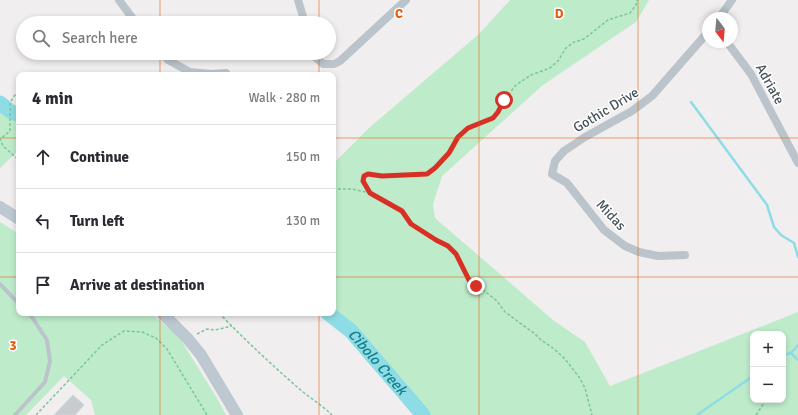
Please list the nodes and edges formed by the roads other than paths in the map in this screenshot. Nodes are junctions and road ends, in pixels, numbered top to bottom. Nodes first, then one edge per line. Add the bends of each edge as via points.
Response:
1 (119, 0) edge
2 (298, 0) edge
3 (406, 0) edge
4 (732, 0) edge
5 (723, 12) edge
6 (131, 16) edge
7 (303, 16) edge
8 (702, 39) edge
9 (732, 48) edge
10 (168, 60) edge
11 (317, 60) edge
12 (190, 72) edge
13 (798, 164) edge
14 (552, 174) joint
15 (0, 207) edge
16 (16, 217) edge
17 (685, 255) dead end
18 (0, 284) edge
19 (16, 301) edge
20 (31, 316) edge
21 (165, 316) edge
22 (15, 415) edge
23 (237, 415) edge

1 - 6 street
2 - 7 street
3 - 11 street via 340,61 321,68
4 - 5 street
8 - 14 street, Gothic Drive via 652,96 632,111 564,151 555,161
9 - 13 street, Adriate via 751,74
10 - 12 street
14 - 17 street, Midas via 567,183 604,230 625,246 658,256
15 - 16 main road
18 - 19 lane
20 - 22 lane via 47,340 50,361 45,382
21 - 23 main road via 201,355

